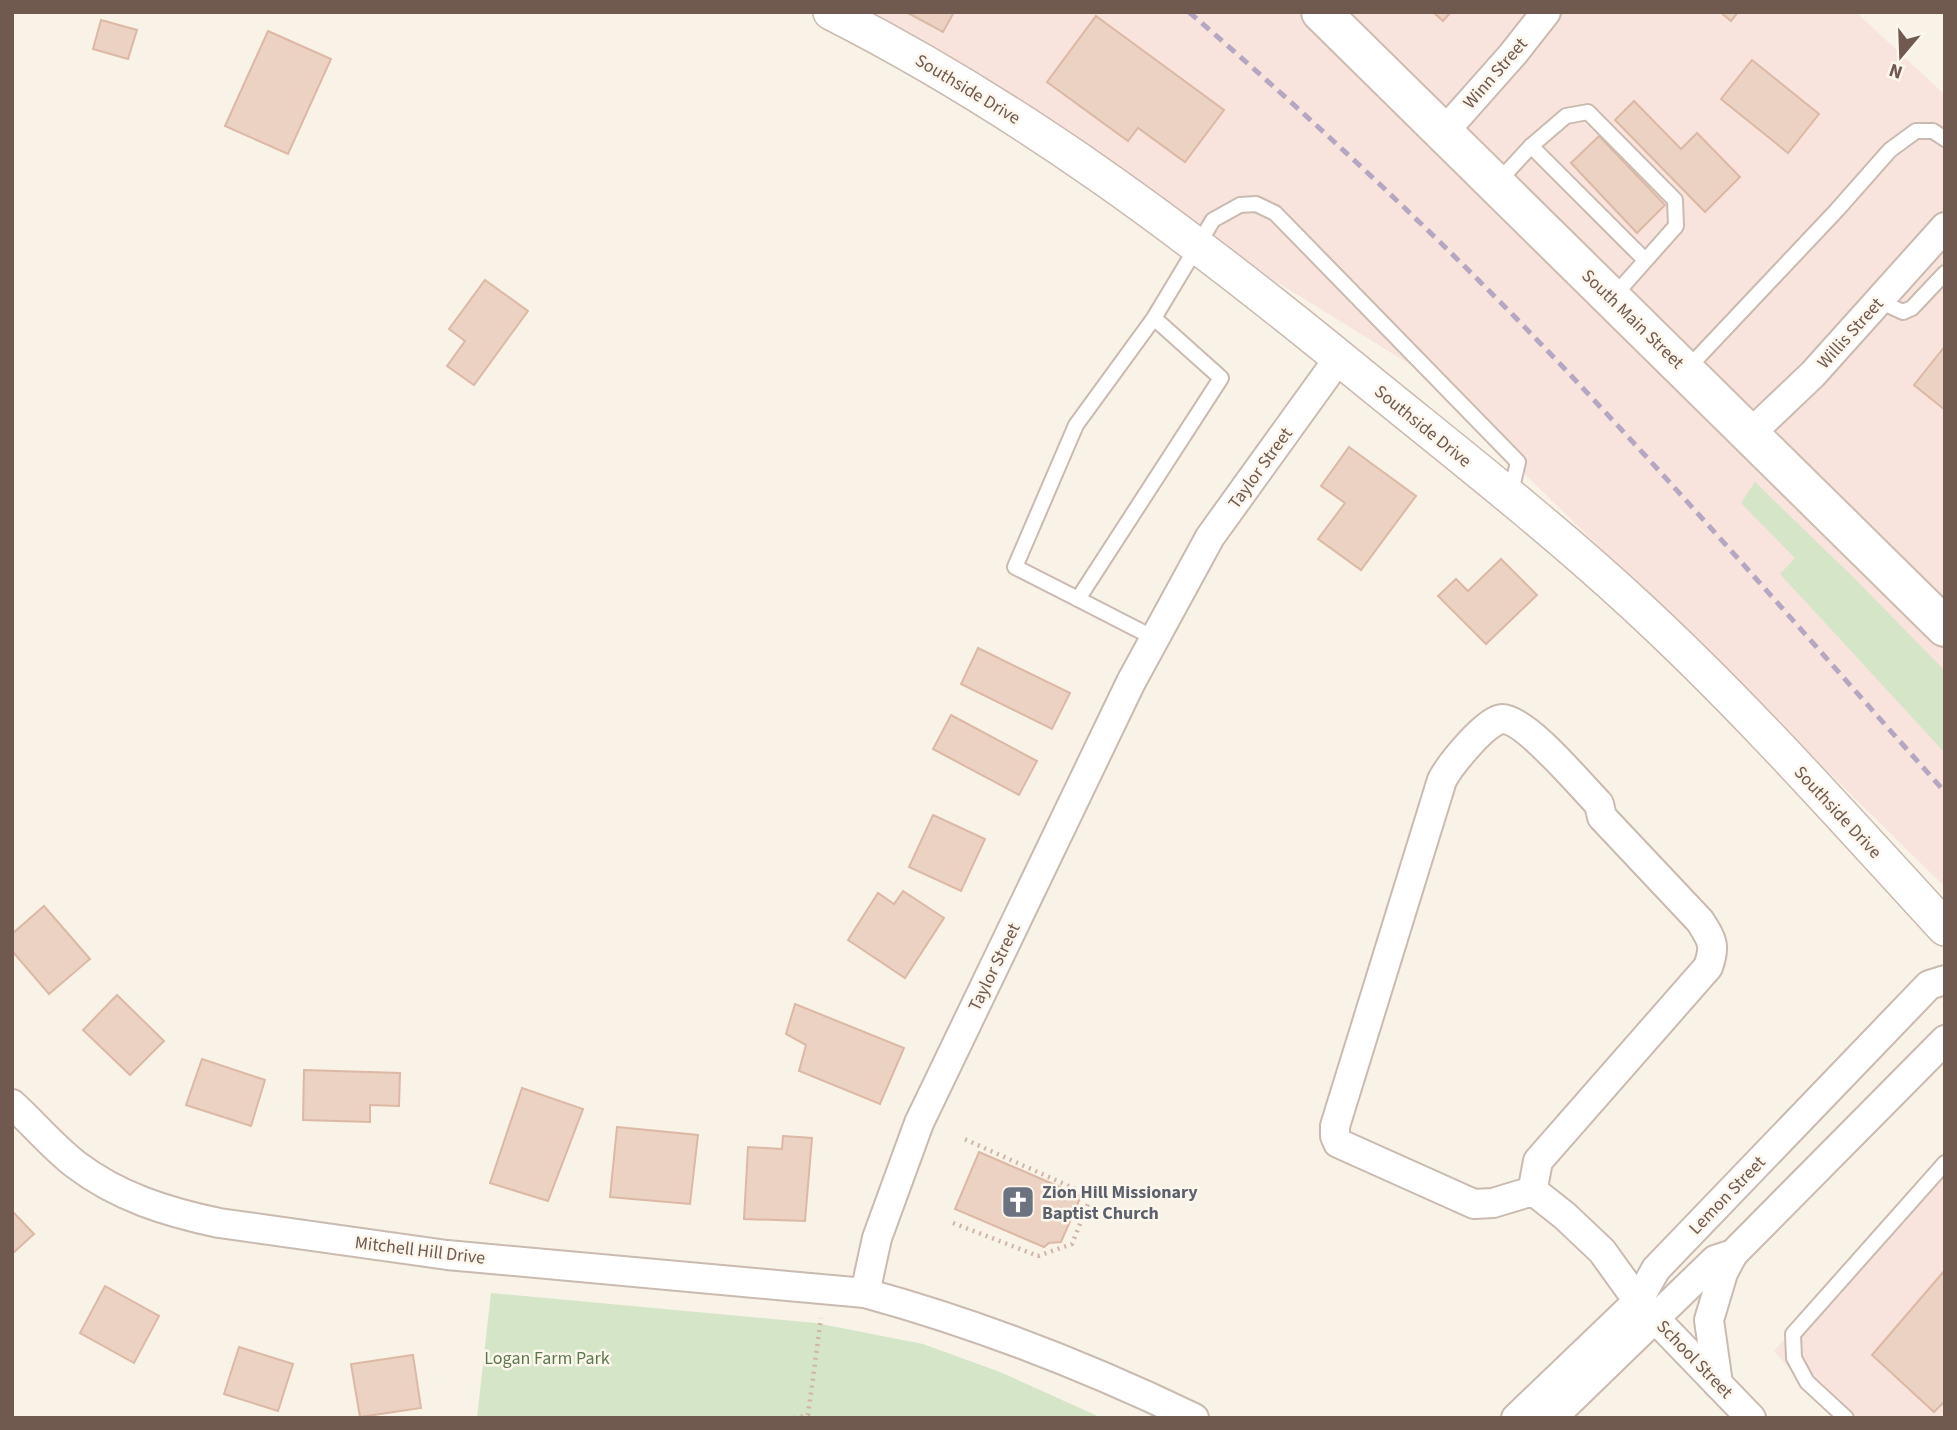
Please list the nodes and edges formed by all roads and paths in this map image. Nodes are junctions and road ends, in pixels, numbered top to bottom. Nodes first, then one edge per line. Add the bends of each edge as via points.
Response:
1 (831, 12) edge
2 (1321, 12) edge
3 (1546, 12) edge
4 (1443, 134) junction
5 (1945, 139) edge
6 (1531, 146) junction
7 (1495, 185) junction
8 (1945, 227) edge
9 (1197, 245) junction
10 (1645, 260) junction
11 (1945, 273) edge
12 (1612, 298) junction
13 (1879, 301) junction
14 (1154, 318) junction
15 (1339, 358) junction
16 (1686, 370) junction
17 (1750, 434) junction
18 (1509, 498) junction
19 (1078, 599) junction
20 (1945, 627) edge
21 (1154, 638) junction
22 (1945, 928) edge
23 (1945, 980) edge
24 (1945, 1040) edge
25 (12, 1104) edge
26 (962, 1138) dead end
27 (1945, 1163) edge
28 (1532, 1193) junction
29 (953, 1223) dead end
30 (1733, 1254) junction
31 (865, 1293) junction
32 (1646, 1310) junction
33 (821, 1316) dead end
34 (1718, 1384) junction
35 (794, 1418) edge
36 (1194, 1418) edge
37 (1517, 1418) edge
38 (1552, 1418) edge
39 (1751, 1418) edge
40 (1846, 1418) edge

1 - 9 street, Southside Drive via 1046,136
2 - 4 main road, South Main Street
3 - 4 street, Winn Street
4 - 7 main road, South Main Street
5 - 16 lane via 1933,131 1916,131 1891,150
6 - 7 lane
6 - 10 lane
6 - 10 lane via 1566,116 1588,112 1675,200 1676,226
7 - 12 main road, South Main Street
8 - 13 street, Willis Street
9 - 14 lane
9 - 15 street, Southside Drive
9 - 18 lane via 1213,220 1240,205 1256,204 1275,213 1518,462
10 - 12 lane
11 - 13 lane via 1912,309 1903,312
12 - 16 main road, South Main Street
13 - 17 street, Willis Street
14 - 19 lane via 1221,378
14 - 19 lane via 1076,425 1015,567
15 - 18 street, Southside Drive
15 - 21 street, Taylor Street via 1210,537
16 - 17 main road, South Main Street
17 - 20 main road, South Main Street
18 - 22 street, Southside Drive via 1633,603 1812,783
19 - 21 lane
21 - 31 street, Taylor Street via 919,1123 877,1238
23 - 32 street, Lemon Street via 1929,985 1656,1269
24 - 30 street, Lemon Street
25 - 31 street, Mitchell Hill Drive via 74,1163 106,1186 181,1215 447,1255
26 - 29 path via 1091,1196 1072,1244 1038,1256
27 - 40 lane via 1793,1335 1794,1358 1807,1382
28 - 28 street via 1474,1204 1338,1143 1335,1136 1442,780 1491,722 1501,719 1527,730 1599,804 1602,817 1700,921 1713,941 1709,967 1538,1161
28 - 32 street, School Street via 1602,1251
30 - 32 street, Lemon Street via 1715,1260
30 - 34 street via 1709,1320
31 - 36 street via 1035,1350
32 - 34 street, School Street
32 - 37 street, Lemon Street
32 - 38 street, Lemon Street
33 - 35 path via 808,1415
34 - 39 street, School Street

